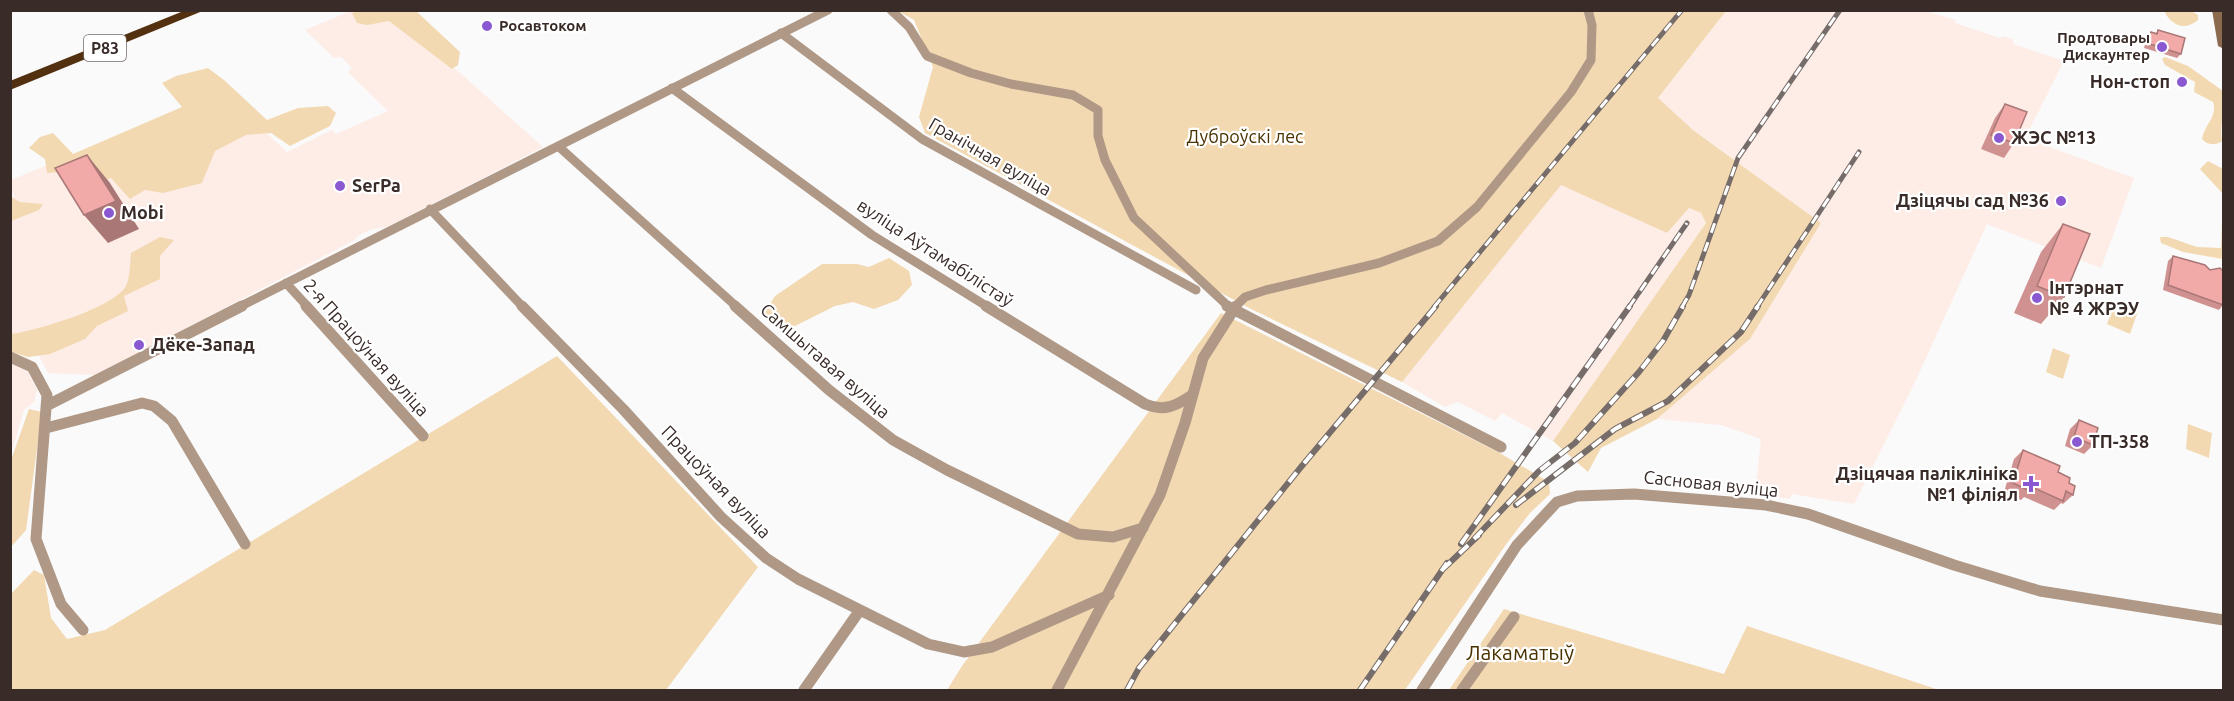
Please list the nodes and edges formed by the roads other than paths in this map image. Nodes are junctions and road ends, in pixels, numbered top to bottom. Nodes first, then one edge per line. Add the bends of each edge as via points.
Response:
1 (182, 10) edge
2 (200, 10) edge
3 (828, 10) edge
4 (891, 10) edge
5 (1588, 10) edge
6 (2218, 10) edge
7 (781, 33) junction
8 (2223, 46) edge
9 (10, 78) edge
10 (10, 86) edge
11 (672, 88) junction
12 (558, 146) junction
13 (430, 209) junction
14 (285, 283) junction
15 (1196, 290) dead end
16 (1232, 310) junction
17 (10, 357) edge
18 (1192, 395) junction
19 (48, 405) junction
20 (46, 428) junction
21 (423, 436) dead end
22 (1501, 447) dead end
23 (1143, 528) junction
24 (245, 544) dead end
25 (1109, 595) junction
26 (860, 610) junction
27 (1514, 617) dead end
28 (2223, 620) edge
29 (83, 630) dead end
30 (804, 690) edge
31 (1058, 690) edge
32 (1422, 690) edge
33 (1462, 690) edge

1 - 9 highway, Р83
2 - 10 highway, Р83
3 - 7 street
4 - 16 street via 909,27 927,56 970,73 1073,95 1093,105 1098,110 1098,136 1105,160 1134,218
5 - 16 street via 1592,25 1591,60 1571,92 1478,207 1438,241 1379,263 1245,297
6 - 8 main road
7 - 11 street
7 - 15 street, Гранічная вуліца via 922,139
11 - 12 street
11 - 18 street, вуліца Аўтамабілістаў via 872,235 1145,404 1169,409
12 - 13 street
12 - 23 street, Самшытавая вуліца via 829,390 893,440 1078,534 1113,537
13 - 14 street
13 - 26 street, Працоўная вуліца via 623,409 735,532 790,574
14 - 19 street
14 - 21 street, 2-я Працоўная вуліца
16 - 18 street via 1203,358
16 - 22 street
17 - 19 street via 32,367 44,386
18 - 23 street via 1160,495
19 - 20 street
20 - 24 street via 142,403 154,406 172,421
20 - 29 street via 36,539 61,604
23 - 25 street
25 - 26 street, Працоўная вуліца via 992,647 964,652 928,644
25 - 31 street
26 - 30 street
27 - 33 street
28 - 32 street, Сасновая вуліца via 2040,591 1808,514 1766,505 1634,494 1576,496 1557,502 1517,545

